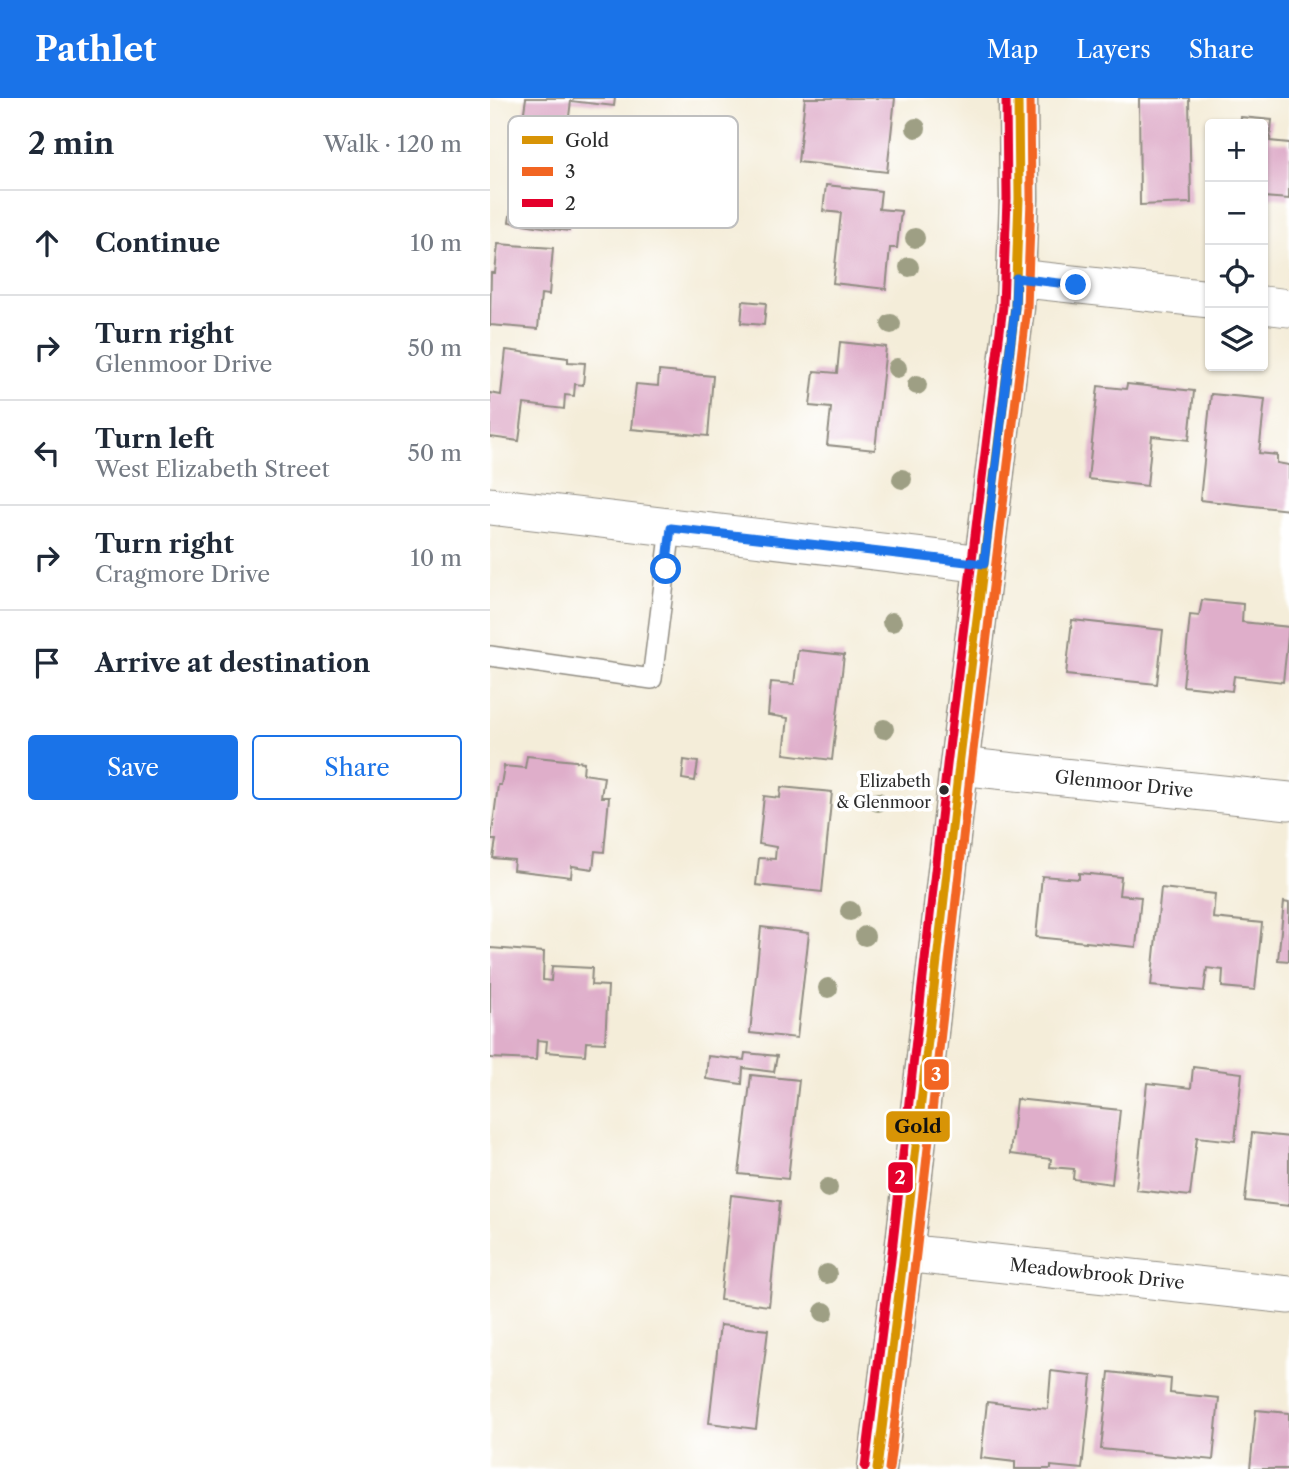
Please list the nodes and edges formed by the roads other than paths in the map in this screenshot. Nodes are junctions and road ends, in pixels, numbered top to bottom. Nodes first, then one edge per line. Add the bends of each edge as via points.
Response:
1 (1018, 98) edge
2 (1016, 278) junction
3 (1205, 298) edge
4 (1268, 306) edge
5 (1289, 308) edge
6 (490, 506) edge
7 (671, 528) junction
8 (984, 564) junction
9 (490, 656) edge
10 (959, 766) junction
11 (1289, 801) edge
12 (904, 1253) junction
13 (1289, 1295) edge
14 (877, 1469) edge

1 - 2 main road
2 - 3 street
2 - 8 main road
4 - 5 street
6 - 7 street
7 - 8 street
7 - 9 lane via 652,679
8 - 10 main road
10 - 11 street, Glenmoor Drive
10 - 12 main road
12 - 13 street, Meadowbrook Drive
12 - 14 main road

